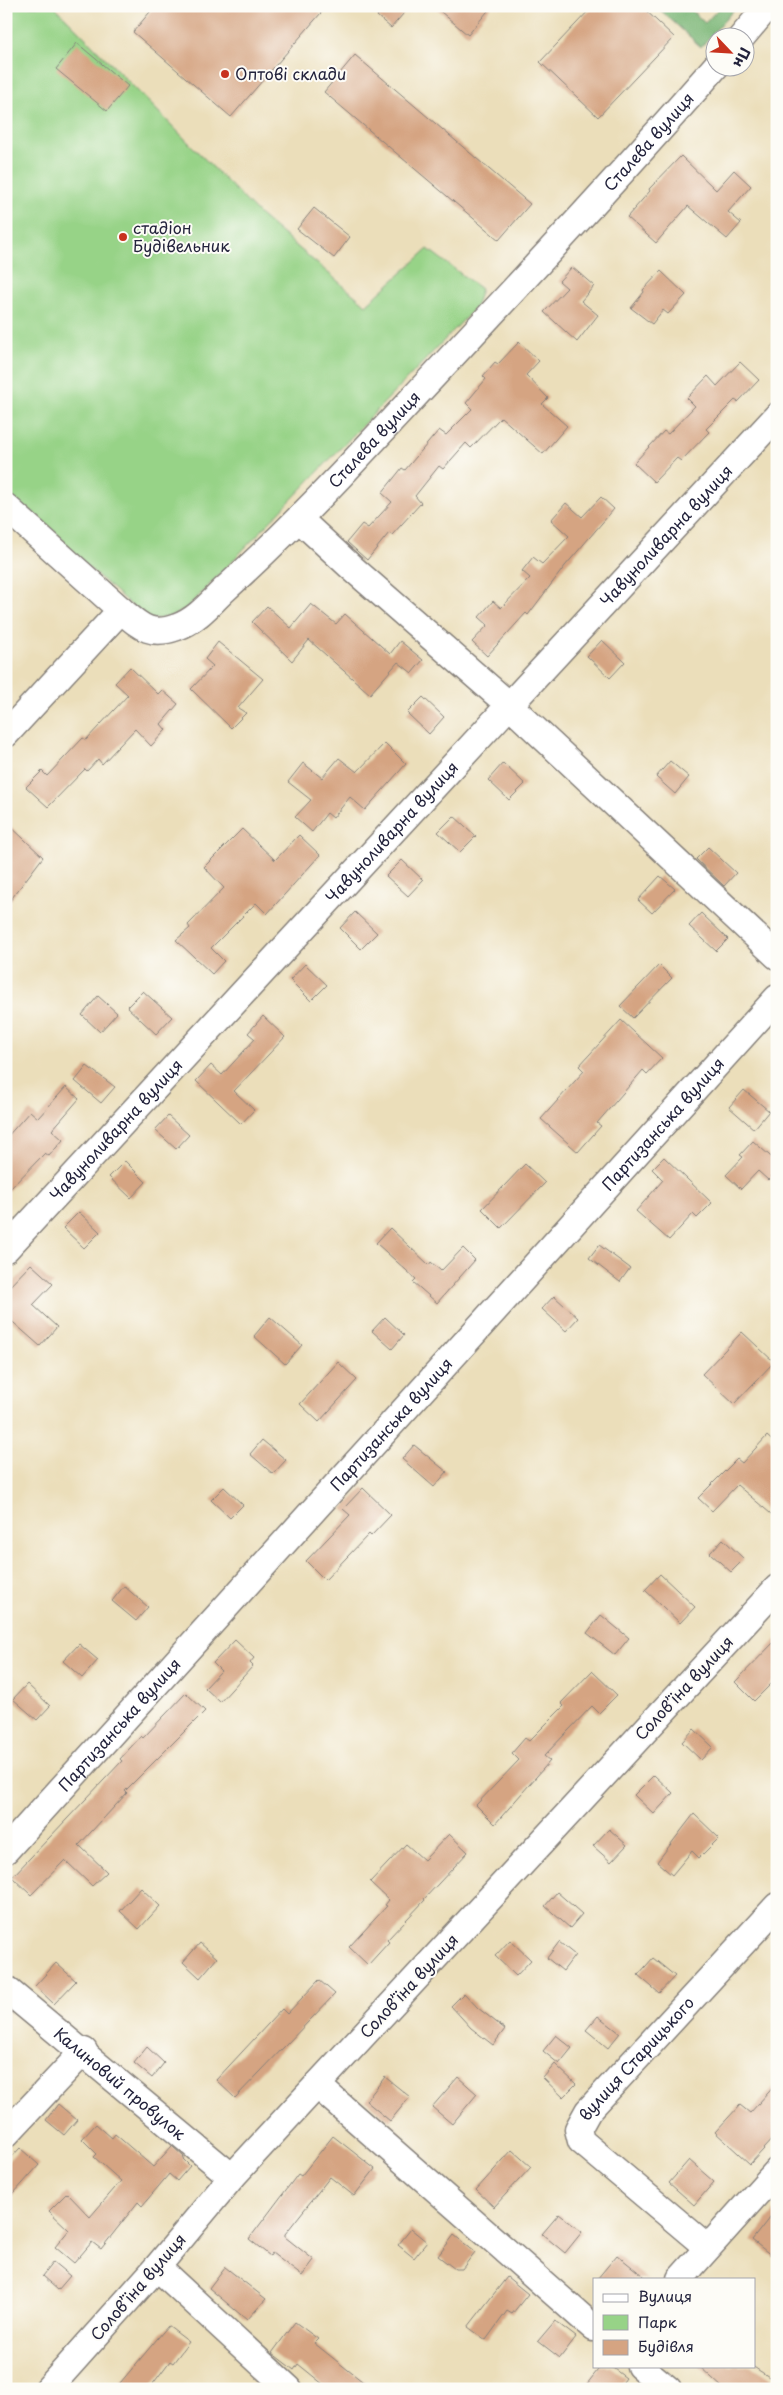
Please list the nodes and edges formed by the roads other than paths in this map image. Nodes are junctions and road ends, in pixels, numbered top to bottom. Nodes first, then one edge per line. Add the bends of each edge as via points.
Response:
1 (768, 6) edge
2 (749, 28) edge
3 (706, 77) edge
4 (777, 416) edge
5 (6, 507) edge
6 (299, 519) junction
7 (121, 610) junction
8 (508, 704) junction
9 (6, 734) edge
10 (777, 956) edge
11 (777, 998) edge
12 (6, 1250) edge
13 (777, 1588) edge
14 (6, 1850) edge
15 (777, 1906) edge
16 (6, 1989) edge
17 (84, 2051) junction
18 (317, 2085) junction
19 (6, 2134) edge
20 (777, 2171) edge
21 (232, 2177) junction
22 (707, 2247) junction
23 (157, 2267) junction
24 (681, 2278) edge
25 (593, 2327) edge
26 (642, 2368) edge
27 (48, 2389) edge
28 (289, 2389) edge
29 (668, 2389) edge

1 - 2 street
3 - 6 street, Сталева вулиця via 582,218
4 - 8 street, Чавуноливарна вулиця
5 - 7 street, Сталева вулиця
6 - 7 street, Сталева вулиця via 198,615 178,627 158,631 144,629
6 - 8 street
7 - 9 street
8 - 10 street
8 - 12 street, Чавуноливарна вулиця
11 - 14 street, Партизанська вулиця
13 - 18 street, Соловʼїна вулиця
15 - 22 street, вулиця Старицького via 588,2111 578,2129 581,2140
16 - 17 street, Калиновий провулок
17 - 19 street
17 - 21 street, Калиновий провулок
18 - 21 street, Соловʼїна вулиця
18 - 25 street
20 - 22 street
21 - 23 street, Соловʼїна вулиця
22 - 24 street
23 - 27 street, Соловʼїна вулиця
23 - 28 street
26 - 29 street

